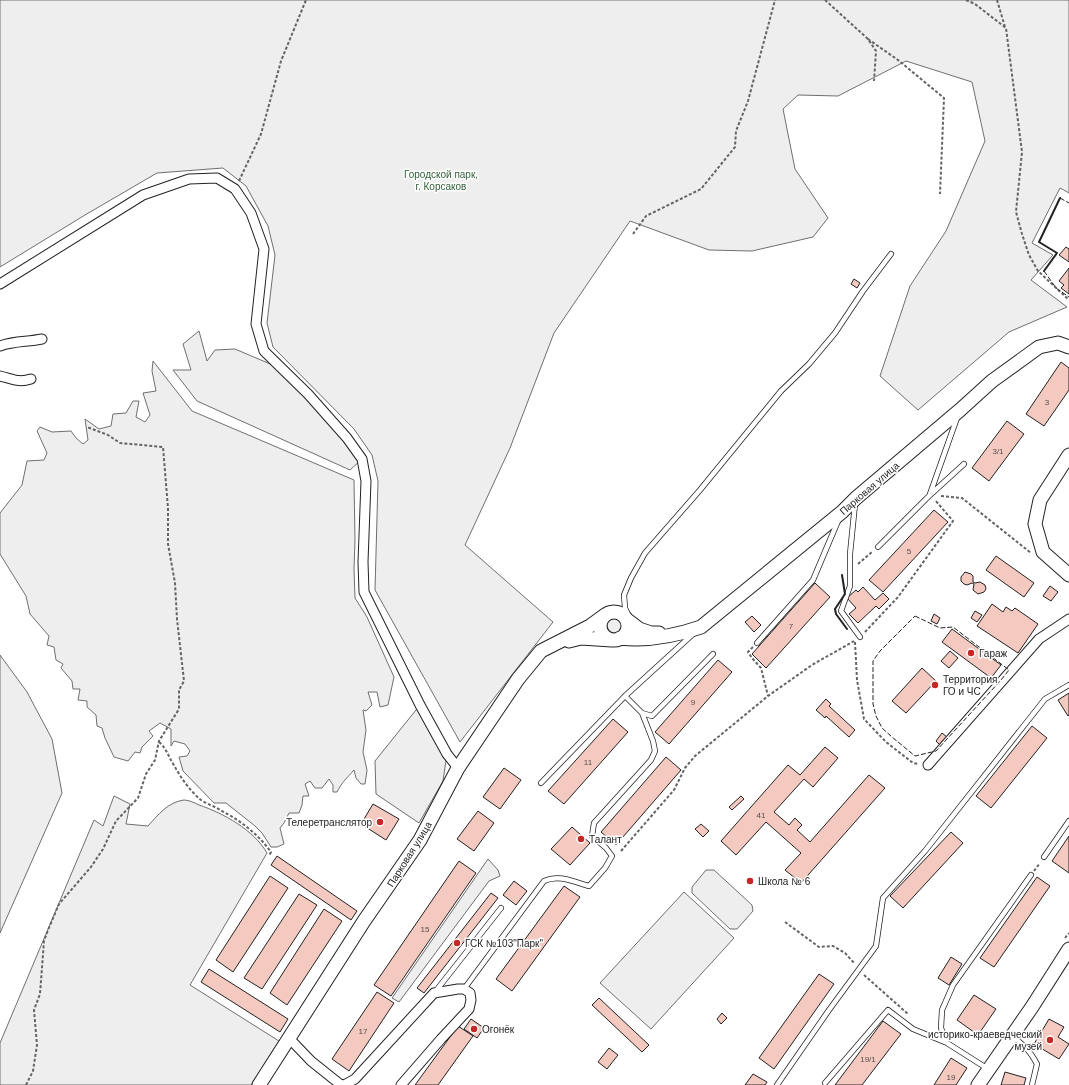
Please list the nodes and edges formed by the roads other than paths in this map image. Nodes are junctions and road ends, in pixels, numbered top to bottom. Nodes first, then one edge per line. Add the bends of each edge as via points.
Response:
1 (891, 254) dead end
2 (0, 284) edge
3 (42, 339) dead end
4 (1063, 345) edge
5 (0, 346) edge
6 (0, 376) edge
7 (31, 379) dead end
8 (960, 410) junction
9 (1069, 455) edge
10 (964, 464) dead end
11 (930, 495) junction
12 (856, 498) junction
13 (842, 512) junction
14 (878, 547) dead end
15 (1069, 575) edge
16 (605, 615) junction
17 (1069, 618) edge
18 (628, 620) junction
19 (701, 627) junction
20 (681, 632) junction
21 (860, 637) road end
22 (616, 639) junction
23 (757, 643) road end
24 (541, 651) junction
25 (713, 654) dead end
26 (1069, 685) edge
27 (625, 696) junction
28 (642, 713) junction
29 (928, 765) road end
30 (458, 768) junction
31 (541, 782) dead end
32 (1069, 821) edge
33 (1044, 857) dead end
34 (1031, 875) dead end
35 (501, 908) dead end
36 (1069, 949) edge
37 (464, 989) junction
38 (434, 993) junction
39 (1012, 1036) junction
40 (288, 1038) junction
41 (947, 1043) junction
42 (989, 1070) junction
43 (825, 1083) dead end
44 (259, 1085) edge
45 (341, 1085) edge
46 (401, 1085) edge
47 (777, 1085) edge
48 (978, 1085) edge
49 (1032, 1085) edge

1 - 18 lane via 835,333 809,364 780,391 645,553 624,595
2 - 30 street via 144,195 189,179 217,178 236,189 251,213 264,249 256,324 264,352 308,394 362,459 366,481 364,592 420,705 447,754
3 - 5 street
4 - 8 street, Парковая улица via 1039,347 992,381
6 - 7 street via 11,380
8 - 11 lane
8 - 12 street, Парковая улица
9 - 15 street via 1040,500 1035,524 1043,552
10 - 11 lane
11 - 14 lane
12 - 13 street, Парковая улица
12 - 21 lane via 850,554 850,586 840,611
13 - 19 street, Парковая улица
13 - 23 lane via 813,580
16 - 18 street via 618,613
16 - 22 street via 601,620 602,633 606,637
16 - 24 street, Парковая улица via 590,626
17 - 29 street via 1039,639
18 - 20 street, Парковая улица via 639,629 652,633
18 - 22 street via 626,633
19 - 20 street, Парковая улица
19 - 27 lane
20 - 22 street, Парковая улица via 647,640
22 - 24 street, Парковая улица via 581,638
24 - 30 street, Парковая улица via 518,679
25 - 28 lane via 652,716
26 - 47 lane via 1045,699 925,851 883,898 876,946
27 - 28 lane
27 - 31 lane
28 - 37 lane via 655,751 651,760 594,823 592,836 612,856 605,868 589,886 562,878 544,881
30 - 40 street, Парковая улица via 420,840
32 - 33 lane
34 - 41 lane via 953,985 942,1010 941,1028
35 - 38 lane
36 - 39 street
37 - 38 street
37 - 46 street via 470,993 469,1009
38 - 45 street via 355,1079
39 - 42 street
39 - 49 lane via 1025,1045 1037,1064
40 - 44 street, Парковая улица
40 - 45 street
41 - 42 lane
41 - 43 lane via 913,1029 888,1010
42 - 48 street

